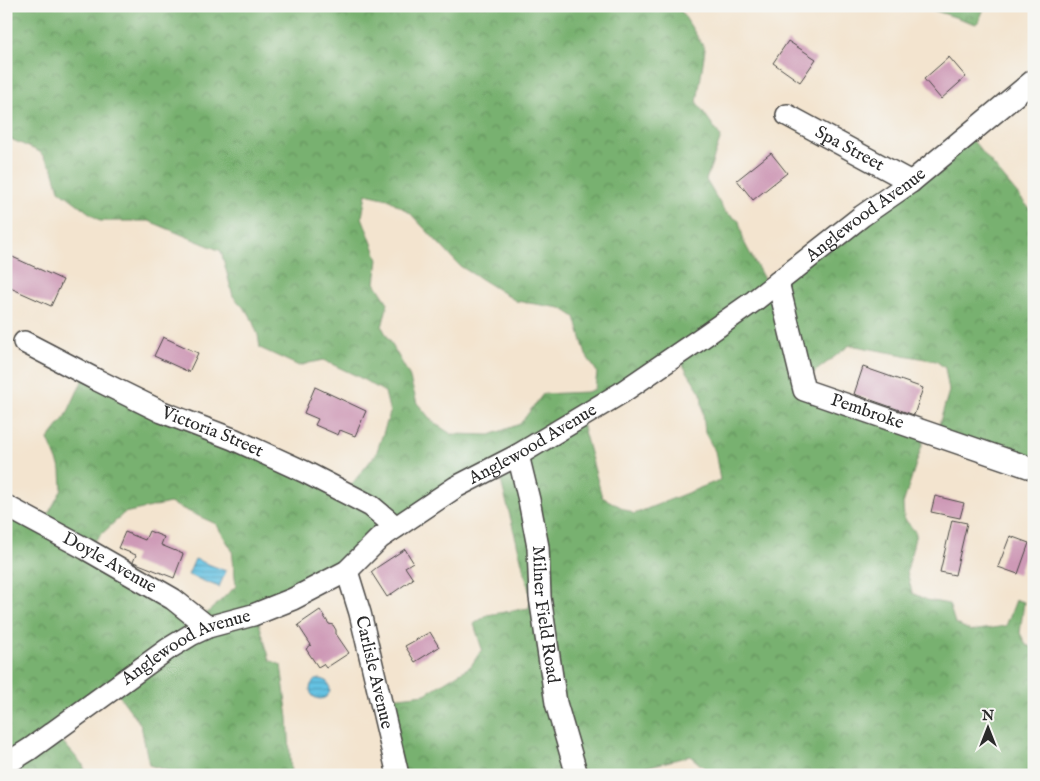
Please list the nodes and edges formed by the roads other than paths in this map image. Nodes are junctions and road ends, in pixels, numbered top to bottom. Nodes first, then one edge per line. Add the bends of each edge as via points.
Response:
1 (1034, 80) edge
2 (787, 115) dead end
3 (912, 182) junction
4 (778, 282) junction
5 (24, 342) dead end
6 (518, 455) junction
7 (1034, 469) edge
8 (6, 506) edge
9 (396, 527) junction
10 (347, 570) junction
11 (208, 628) junction
12 (6, 764) edge
13 (398, 775) edge
14 (577, 775) edge

1 - 3 street, Anglewood Avenue
2 - 3 street, Spa Street
3 - 4 street, Anglewood Avenue via 862,216
4 - 6 street, Anglewood Avenue via 621,393
4 - 7 street, Pembroke via 804,390
5 - 9 street, Victoria Street via 162,412 306,472 371,506
6 - 9 street, Anglewood Avenue via 456,487
6 - 14 street, Milner Field Road via 538,547 540,597 556,703
8 - 11 street, Doyle Avenue via 173,598
9 - 10 street, Anglewood Avenue
10 - 11 street, Anglewood Avenue via 253,615
10 - 13 street, Carlisle Avenue
11 - 12 street, Anglewood Avenue via 168,649

